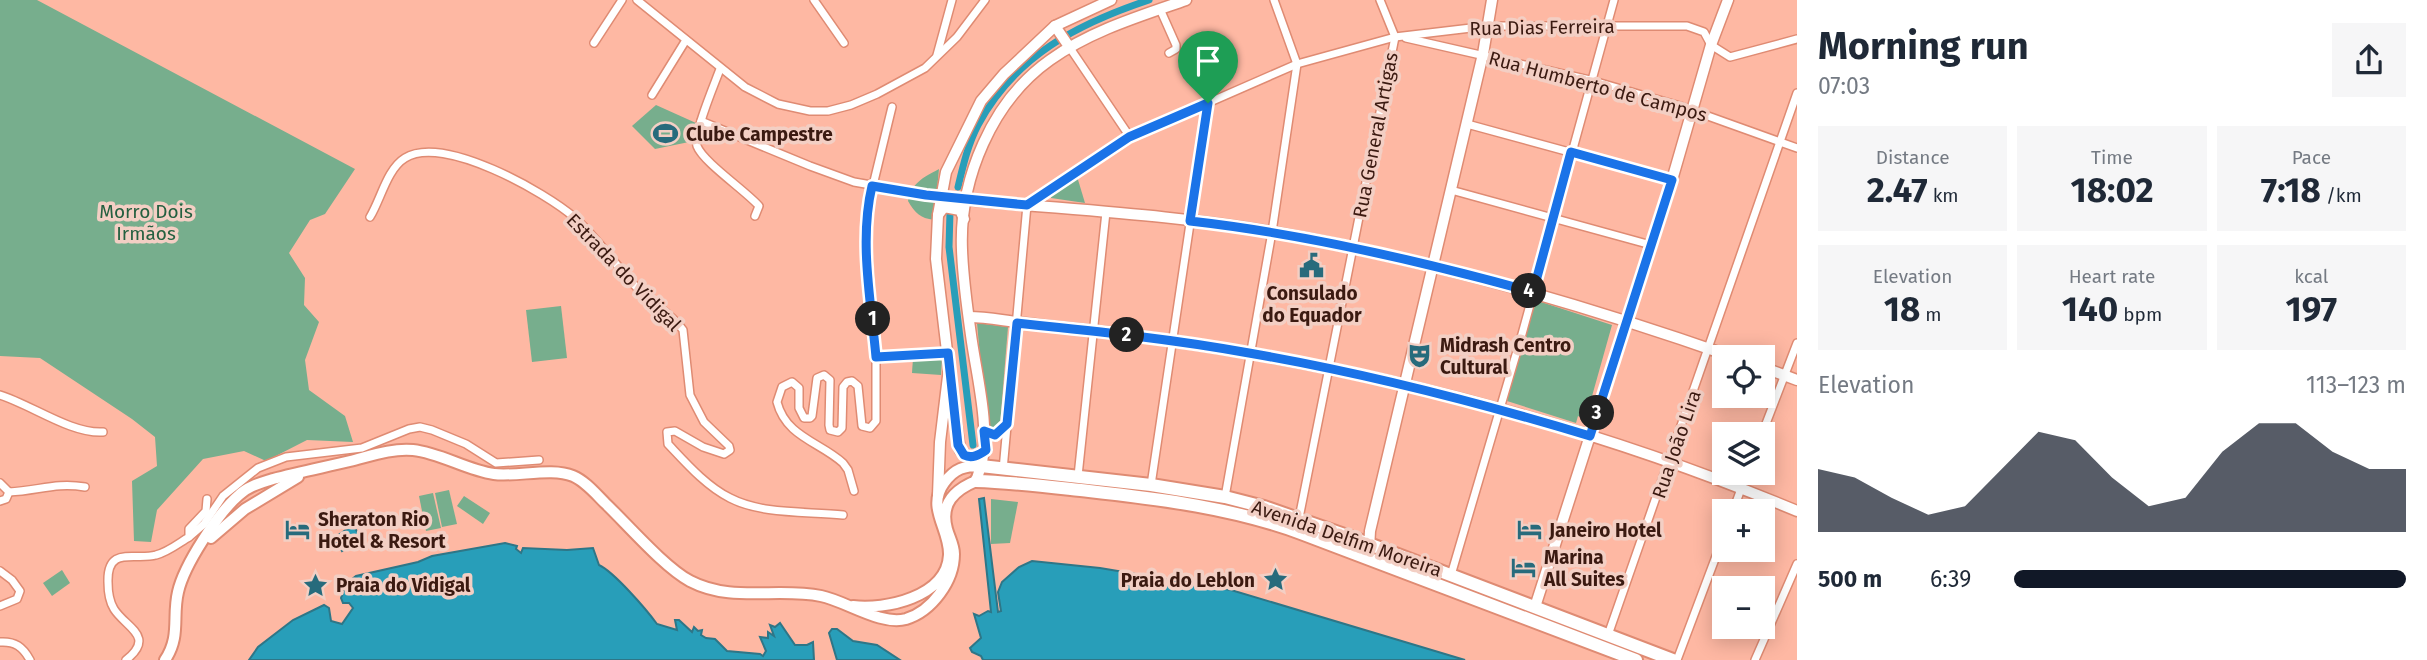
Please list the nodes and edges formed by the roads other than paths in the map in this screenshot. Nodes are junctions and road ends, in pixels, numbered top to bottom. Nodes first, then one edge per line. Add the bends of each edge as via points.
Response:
1 (622, 0) edge
2 (637, 0) edge
3 (814, 0) edge
4 (951, 0) edge
5 (985, 0) edge
6 (1111, 0) edge
7 (1186, 0) edge
8 (1274, 0) edge
9 (1380, 0) edge
10 (1492, 0) edge
11 (1614, 0) edge
12 (1728, 3) edge
13 (1089, 4) edge
14 (1160, 9) junction
15 (1055, 26) junction
16 (1488, 26) junction
17 (1607, 26) junction
18 (1395, 37) junction
19 (1797, 39) edge
20 (686, 40) junction
21 (594, 43) dead end
22 (844, 43) dead end
23 (1711, 45) junction
24 (1070, 48) junction
25 (1169, 53) dead end
26 (1483, 54) junction
27 (936, 59) junction
28 (1297, 64) junction
29 (720, 69) junction
30 (1590, 80) junction
31 (1797, 93) edge
32 (652, 95) dead end
33 (1208, 103) junction
34 (892, 107) dead end
35 (1692, 110) junction
36 (701, 121) junction
37 (1467, 124) junction
38 (1129, 137) junction
39 (1780, 142) junction
40 (1797, 148) edge
41 (1571, 152) junction
42 (1672, 180) junction
43 (872, 186) junction
44 (1451, 190) junction
45 (940, 197) junction
46 (967, 200) junction
47 (986, 201) junction
48 (1027, 205) junction
49 (1106, 212) junction
50 (938, 215) junction
51 (755, 216) dead end
52 (370, 217) dead end
53 (1553, 218) junction
54 (964, 219) junction
55 (1190, 221) junction
56 (1272, 232) junction
57 (1651, 245) junction
58 (1353, 249) junction
59 (1434, 265) junction
60 (1533, 292) junction
61 (969, 317) junction
62 (1627, 322) junction
63 (1017, 323) junction
64 (1094, 331) junction
65 (1173, 340) junction
66 (1797, 343) edge
67 (1709, 348) junction
68 (1712, 349) edge
69 (948, 353) junction
70 (1250, 353) junction
71 (876, 357) junction
72 (949, 368) junction
73 (1328, 368) junction
74 (1775, 372) edge
75 (1785, 375) junction
76 (1797, 380) edge
77 (1405, 384) junction
78 (0, 395) edge
79 (1500, 409) junction
80 (1767, 422) edge
81 (1007, 424) junction
82 (984, 431) junction
83 (103, 432) dead end
84 (1590, 436) junction
85 (986, 450) junction
86 (539, 460) dead end
87 (1670, 461) junction
88 (981, 466) junction
89 (313, 469) junction
90 (1002, 475) junction
91 (1078, 476) junction
92 (976, 481) junction
93 (0, 483) edge
94 (255, 485) junction
95 (1151, 485) junction
96 (85, 486) dead end
97 (1742, 487) junction
98 (854, 491) dead end
99 (9, 492) junction
100 (938, 495) junction
101 (1225, 497) junction
102 (207, 499) dead end
103 (1738, 499) edge
104 (0, 501) edge
105 (226, 509) junction
106 (245, 509) junction
107 (1797, 511) edge
108 (843, 516) dead end
109 (1299, 518) junction
110 (189, 537) junction
111 (1369, 544) junction
112 (197, 552) junction
113 (1374, 560) junction
114 (1713, 562) edge
115 (1797, 564) edge
116 (0, 571) edge
117 (1451, 575) junction
118 (1472, 597) junction
119 (901, 602) junction
120 (0, 606) edge
121 (853, 606) junction
122 (1535, 607) junction
123 (905, 619) junction
124 (1608, 635) junction
125 (0, 642) edge
126 (30, 660) edge
127 (126, 660) edge
128 (165, 660) edge
129 (1636, 660) edge
130 (1675, 660) edge
131 (1755, 660) edge

1 - 21 street
2 - 20 street
3 - 22 street
4 - 27 street
5 - 27 street
6 - 13 main road
7 - 14 main road
8 - 28 street
9 - 18 street, Rua General Artigas
10 - 16 main road
11 - 17 street
12 - 23 main road
13 - 15 main road
14 - 24 main road
14 - 25 street via 1176,46
15 - 24 main road
15 - 45 main road via 981,101 950,162
16 - 17 street, Rua Dias Ferreira
16 - 18 street, Rua Dias Ferreira
16 - 26 main road
17 - 23 street, Rua Dias Ferreira via 1687,26 1704,32
17 - 30 street
18 - 26 street, Rua Humberto de Campos
18 - 28 street, Rua Dias Ferreira
18 - 58 street, Rua General Artigas
19 - 23 street, Rua Dias Ferreira via 1733,57
20 - 29 street
20 - 32 street
23 - 35 main road
24 - 38 street
24 - 46 main road via 1031,76 1005,105 982,145
26 - 30 street, Rua Humberto de Campos
26 - 37 main road
27 - 29 street via 877,94 828,111 779,104
28 - 33 street, Rua Dias Ferreira
28 - 56 street
29 - 36 street
30 - 35 street, Rua Humberto de Campos
30 - 41 street
31 - 39 street, Rua João Lira
33 - 38 street, Rua Dias Ferreira
33 - 55 street
34 - 43 street
35 - 39 street, Rua Humberto de Campos
35 - 42 main road
36 - 43 street
36 - 51 street via 697,146 759,206
37 - 41 street
37 - 44 main road
38 - 48 street, Rua Dias Ferreira
39 - 40 street, Rua Humberto de Campos
39 - 67 street, Rua João Lira
41 - 42 street
41 - 53 street
42 - 57 main road
43 - 45 street
43 - 71 street via 867,243
44 - 53 street
44 - 59 main road
45 - 46 main road
45 - 50 main road
46 - 47 main road
46 - 54 main road
47 - 48 main road
47 - 54 main road
48 - 49 main road
48 - 63 street
49 - 55 main road
49 - 64 street
50 - 54 main road via 944,207 955,207
50 - 69 main road via 936,259
52 - 108 street, Estrada do Vidigal via 396,164 421,153 437,152 477,162 533,189 574,218 683,330 690,395 704,422 730,450 724,454 702,447 670,430 668,444 710,485 731,498 776,509
53 - 57 street
53 - 60 street
54 - 61 main road
55 - 56 main road
55 - 65 street
56 - 58 main road
56 - 70 street
57 - 62 main road
58 - 59 main road
58 - 73 street, Rua General Artigas
59 - 60 main road
59 - 77 main road
60 - 62 main road
60 - 79 street
61 - 63 main road
61 - 82 main road
62 - 67 main road
62 - 84 main road
63 - 64 main road
63 - 81 street
64 - 65 main road
64 - 91 street
65 - 70 main road
65 - 95 street
66 - 75 street
67 - 68 main road
67 - 87 street, Rua João Lira
69 - 71 street
69 - 72 main road
70 - 73 main road
70 - 101 street
71 - 98 street via 877,415 870,428 862,426 860,393 852,381 844,387 843,423 838,432 829,425 827,376 817,378 812,416 807,419 800,414 796,383 787,383 778,395 779,411 788,425 843,463
72 - 85 main road via 960,450 968,457
72 - 100 main road
73 - 77 main road
73 - 109 street, Rua General Artigas
74 - 75 main road
75 - 76 main road
75 - 80 street
77 - 79 main road
77 - 111 main road
78 - 83 street via 80,428
79 - 84 main road
79 - 117 street
81 - 82 main road via 995,435
81 - 90 street
82 - 85 main road
84 - 87 main road
84 - 122 main road
85 - 88 main road
86 - 110 street via 496,463 432,430 409,429 362,448 286,457 258,468 223,496
87 - 97 main road
87 - 124 street, Rua João Lira
88 - 90 highway, Avenida Delfim Moreira
88 - 92 main road
88 - 100 main road, Avenida Delfim Moreira via 959,468
89 - 94 main road
89 - 106 main road
89 - 121 main road via 411,450 497,474 569,474 690,581 734,594 820,596
90 - 91 highway, Avenida Delfim Moreira
90 - 92 highway, Avenida Delfim Moreira
90 - 113 highway, Avenida Delfim Moreira via 1222,510 1279,524
91 - 95 highway, Avenida Delfim Moreira
92 - 123 main road via 956,491 944,512 954,555 943,587 928,606
93 - 99 street
94 - 105 main road
94 - 106 main road
95 - 101 highway, Avenida Delfim Moreira
96 - 99 street via 62,484
97 - 103 street
97 - 107 main road
99 - 104 street
100 - 119 main road via 948,564 932,585
101 - 109 highway, Avenida Delfim Moreira
102 - 110 street via 206,511 189,529
105 - 106 main road
105 - 112 main road
106 - 112 main road
109 - 111 highway, Avenida Delfim Moreira
110 - 127 street via 151,556 122,556 109,570 110,602 139,636 138,648
111 - 113 main road
111 - 117 highway, Avenida Delfim Moreira
112 - 128 main road via 178,591 176,632
113 - 118 highway, Avenida Delfim Moreira
114 - 130 street
115 - 131 street
116 - 120 street via 20,592 17,599
117 - 122 highway, Avenida Delfim Moreira
118 - 122 highway via 1482,595 1528,611
118 - 129 highway, Avenida Delfim Moreira
119 - 121 main road
119 - 123 main road via 897,612
121 - 123 main road via 886,619
122 - 124 highway, Avenida Delfim Moreira
124 - 130 highway, Avenida Delfim Moreira
125 - 126 street via 22,648

